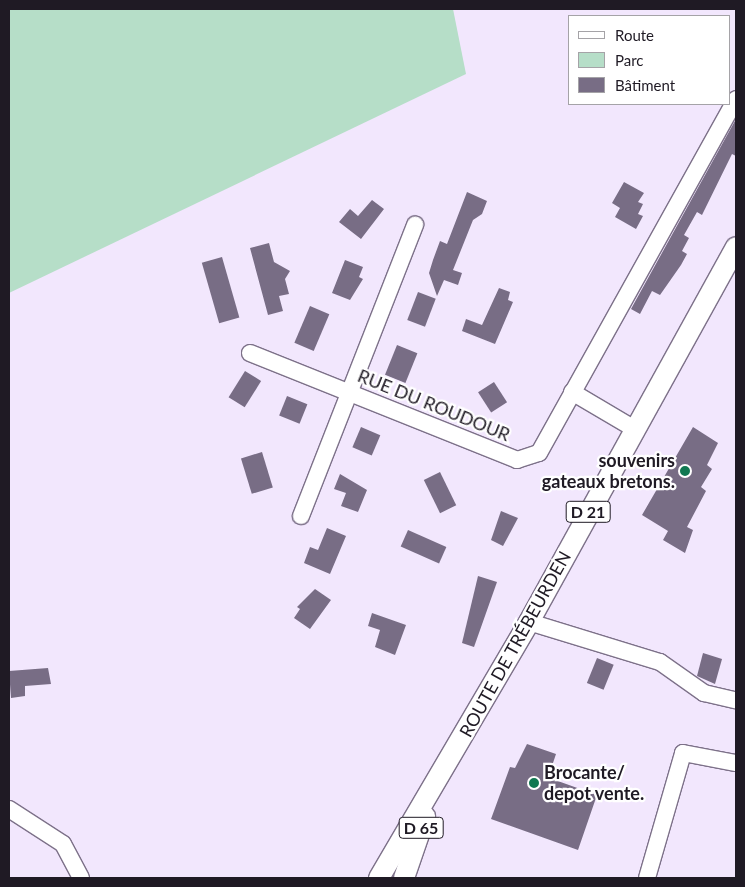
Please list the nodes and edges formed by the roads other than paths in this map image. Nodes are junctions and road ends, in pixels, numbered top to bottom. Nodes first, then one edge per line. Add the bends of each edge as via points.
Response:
1 (736, 99) edge
2 (415, 225) dead end
3 (736, 247) edge
4 (250, 353) dead end
5 (351, 392) junction
6 (572, 392) junction
7 (633, 428) junction
8 (300, 516) dead end
9 (529, 622) junction
10 (735, 700) dead end
11 (736, 763) edge
12 (439, 778) junction
13 (9, 809) edge
14 (81, 878) edge
15 (379, 878) edge
16 (404, 878) edge
17 (647, 878) edge

1 - 6 street, RUE DU ROUDOUR
2 - 5 street
3 - 7 main road, ROUTE DE TRÉBEURDEN / D 21
4 - 5 street, RUE DU ROUDOUR
5 - 6 street, RUE DU ROUDOUR via 517,460 539,453
5 - 8 street
6 - 7 street
7 - 9 main road, ROUTE DE TRÉBEURDEN / D 21
9 - 10 street via 660,662 704,693
9 - 12 main road, ROUTE DE TRÉBEURDEN / D 21
11 - 17 street via 683,753
12 - 15 main road, ROUTE DE TRÉBEURDEN / D 21
12 - 16 main road, ROUTE DE TRÉBEURDEN / D 65
13 - 14 street via 63,844

